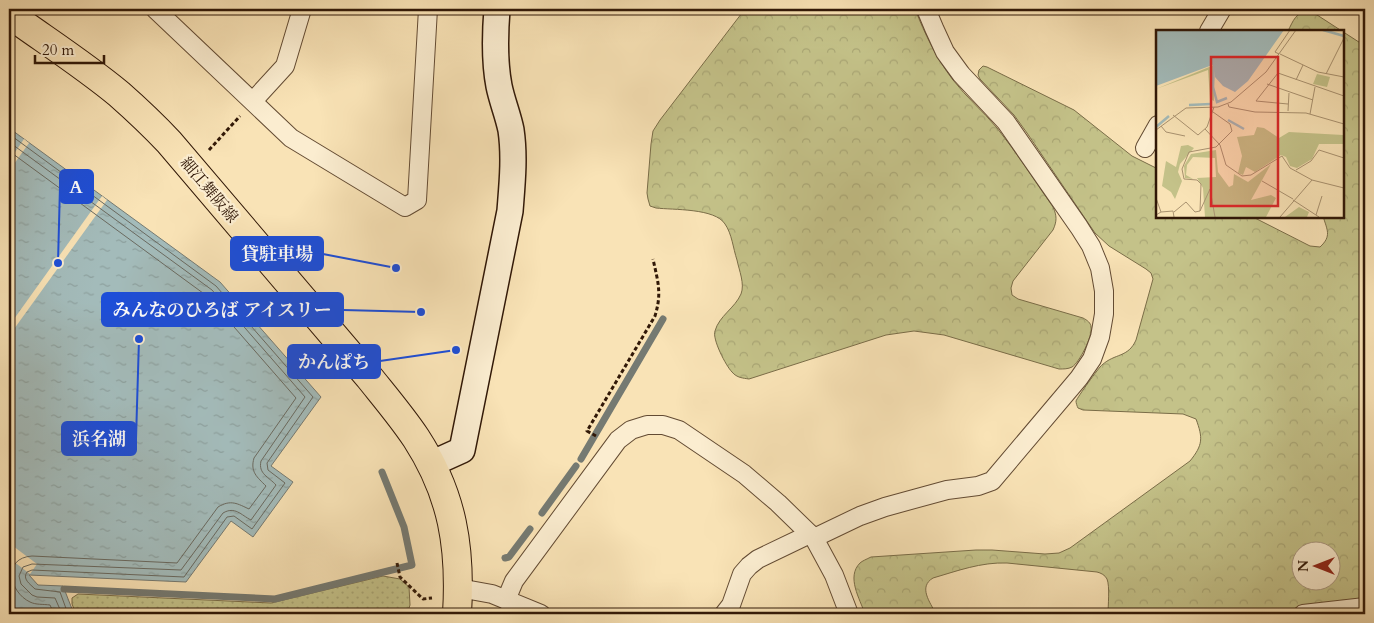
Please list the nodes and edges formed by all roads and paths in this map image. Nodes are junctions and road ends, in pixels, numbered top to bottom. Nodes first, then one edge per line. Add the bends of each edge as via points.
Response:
1 (155, 9) edge
2 (302, 9) edge
3 (428, 9) edge
4 (497, 9) edge
5 (926, 9) edge
6 (1222, 9) edge
7 (9, 14) edge
8 (1210, 30) edge
9 (253, 101) junction
10 (1156, 129) edge
11 (1145, 148) dead end
12 (208, 151) dead end
13 (653, 259) dead end
14 (593, 435) dead end
15 (431, 464) junction
16 (812, 536) junction
17 (397, 564) dead end
18 (432, 598) dead end
19 (506, 600) junction
20 (458, 601) edge
21 (1365, 607) edge
22 (541, 614) edge
23 (724, 614) edge
24 (849, 614) edge
25 (1303, 614) edge

1 - 9 street
2 - 9 street via 285,66
3 - 9 street via 417,200 411,204 405,207 292,138
4 - 15 street via 496,65 511,131 510,211 462,450
5 - 16 street via 945,52 1014,133 1091,246 1100,268 1104,291 1100,337 1092,359 1079,378 992,481 885,507
6 - 8 street
7 - 15 main road, 細江舞阪線 via 118,93 169,142 369,377 416,438
9 - 12 path
10 - 11 street
13 - 14 path via 659,287 655,316 587,431
15 - 20 main road, 細江舞阪線 via 453,520 458,550
16 - 19 street via 744,474 679,430 647,425 631,430 618,440 514,581
16 - 23 street via 749,566 742,574 731,605
16 - 24 street via 834,575
17 - 18 path via 400,577 423,599
19 - 20 street via 492,594
19 - 22 street
21 - 25 street

